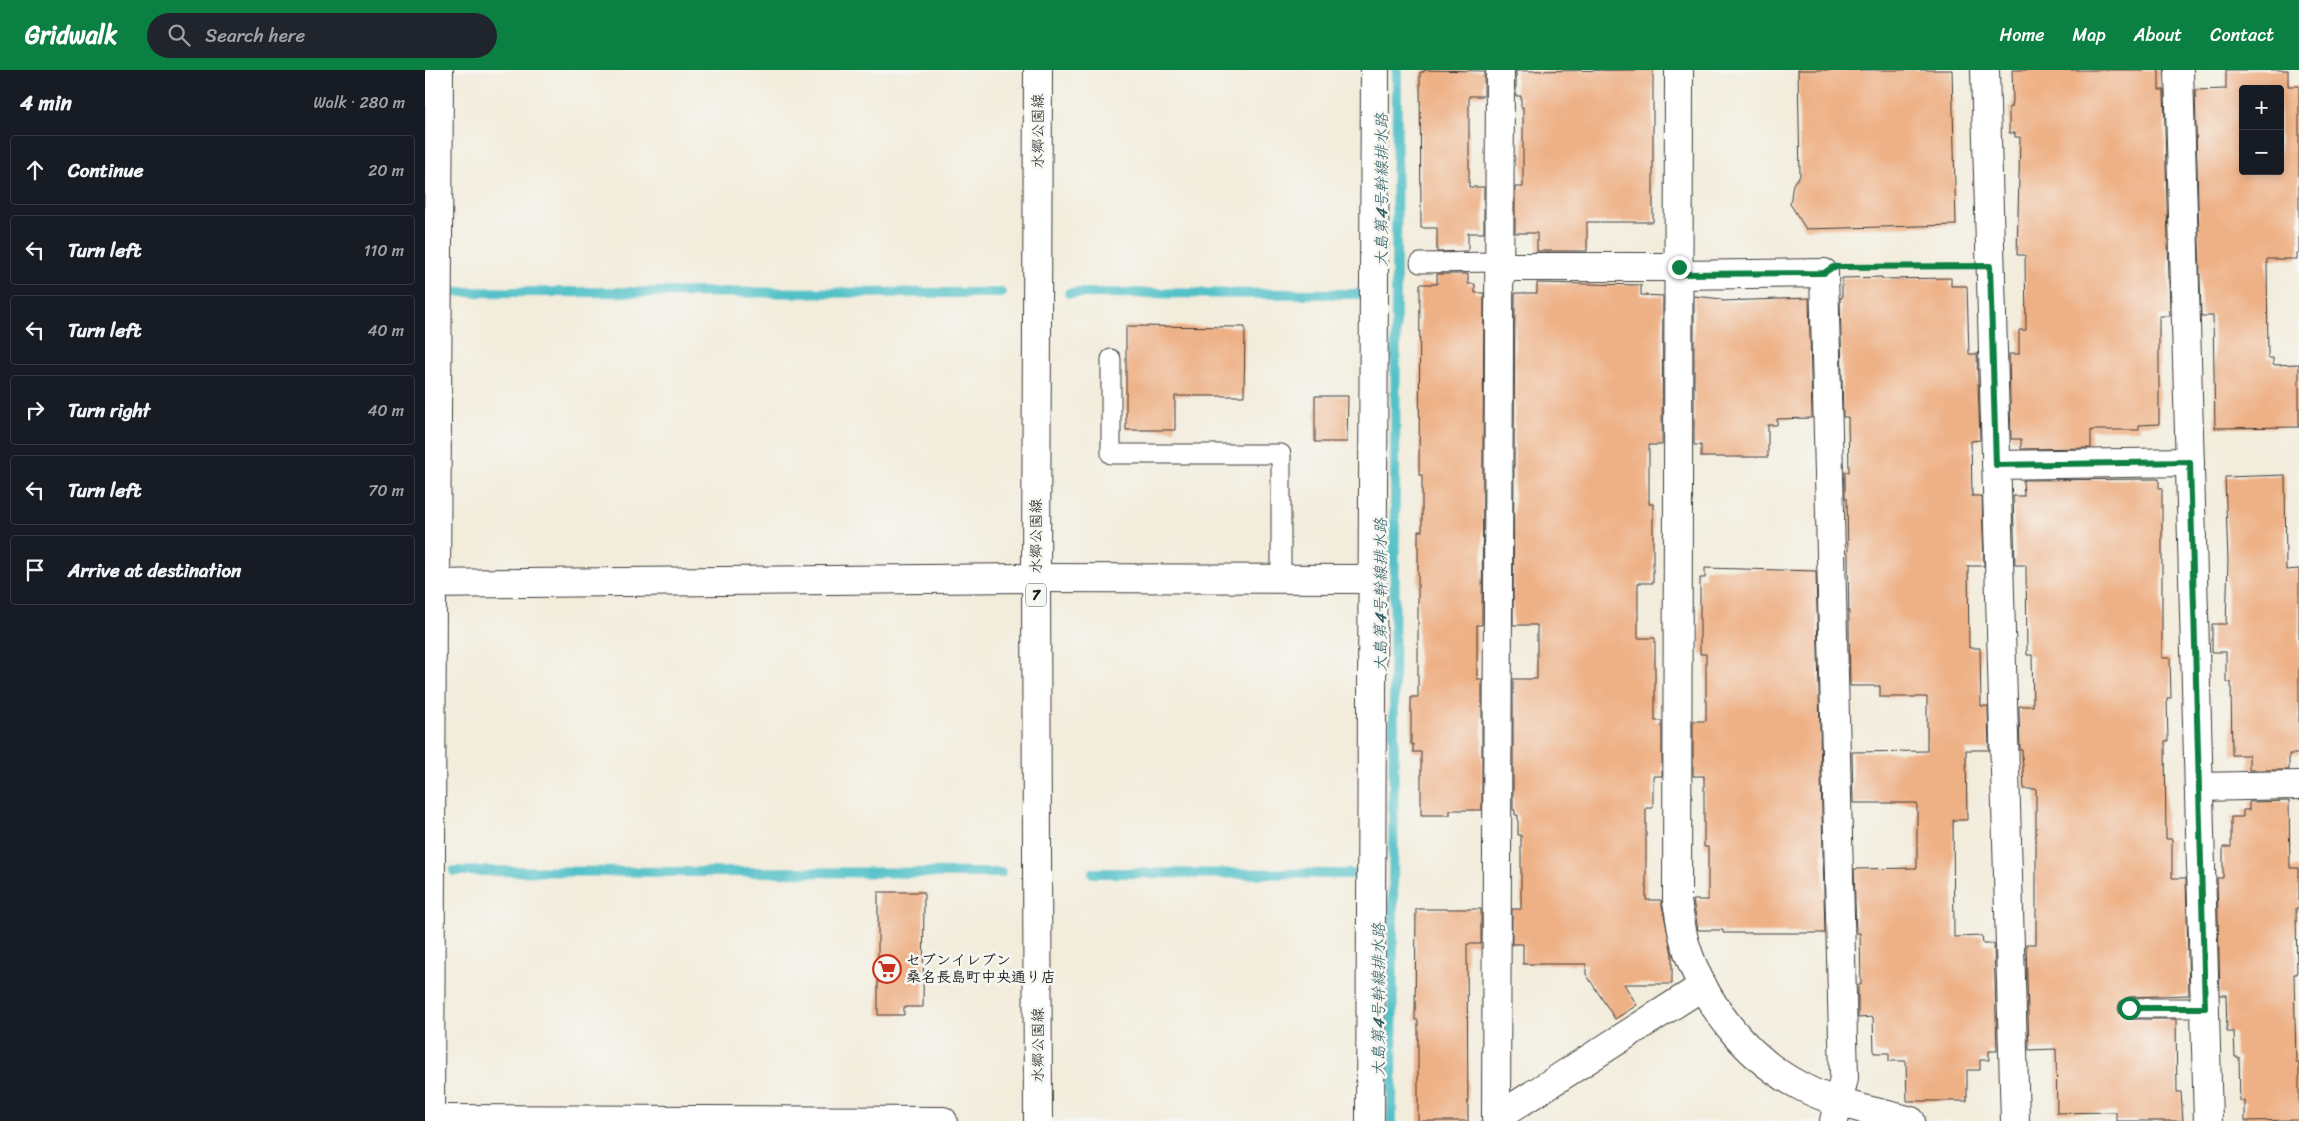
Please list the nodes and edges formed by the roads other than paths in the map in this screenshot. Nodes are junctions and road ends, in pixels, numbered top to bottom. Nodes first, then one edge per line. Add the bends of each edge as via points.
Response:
1 (439, 70) edge
2 (1038, 70) edge
3 (1375, 70) edge
4 (1500, 70) edge
5 (1679, 70) edge
6 (1985, 70) edge
7 (2179, 70) edge
8 (1420, 263) dead end
9 (1499, 265) junction
10 (1679, 271) junction
11 (1111, 359) dead end
12 (2190, 462) junction
13 (1996, 465) junction
14 (1036, 578) junction
15 (1281, 579) junction
16 (1373, 579) junction
17 (431, 584) edge
18 (2299, 785) edge
19 (2199, 787) junction
20 (1703, 986) junction
21 (2129, 1008) dead end
22 (2205, 1008) junction
23 (1836, 1112) edge
24 (428, 1119) edge
25 (758, 1120) edge
26 (943, 1121) edge
27 (1038, 1121) edge
28 (1369, 1121) edge
29 (1911, 1121) edge
30 (2015, 1121) edge
31 (2208, 1121) edge

1 - 17 street
2 - 14 street, 水郷公園線 / 7
3 - 16 street
4 - 9 street
5 - 10 street
6 - 13 street
7 - 12 street
8 - 9 lane
9 - 10 street
9 - 20 street via 1496,1118
10 - 20 street via 1677,902 1685,944
10 - 23 street via 1824,273 1844,1078
11 - 15 lane via 1111,454 1281,454
12 - 13 street
12 - 19 street
13 - 30 street
14 - 15 street
14 - 17 street
14 - 27 street, 水郷公園線 / 7
15 - 16 street
16 - 28 street
17 - 24 street
18 - 19 street
19 - 22 street
20 - 23 street via 1732,1031 1765,1065
21 - 22 lane
22 - 31 street
23 - 29 street
24 - 25 street
25 - 26 street

